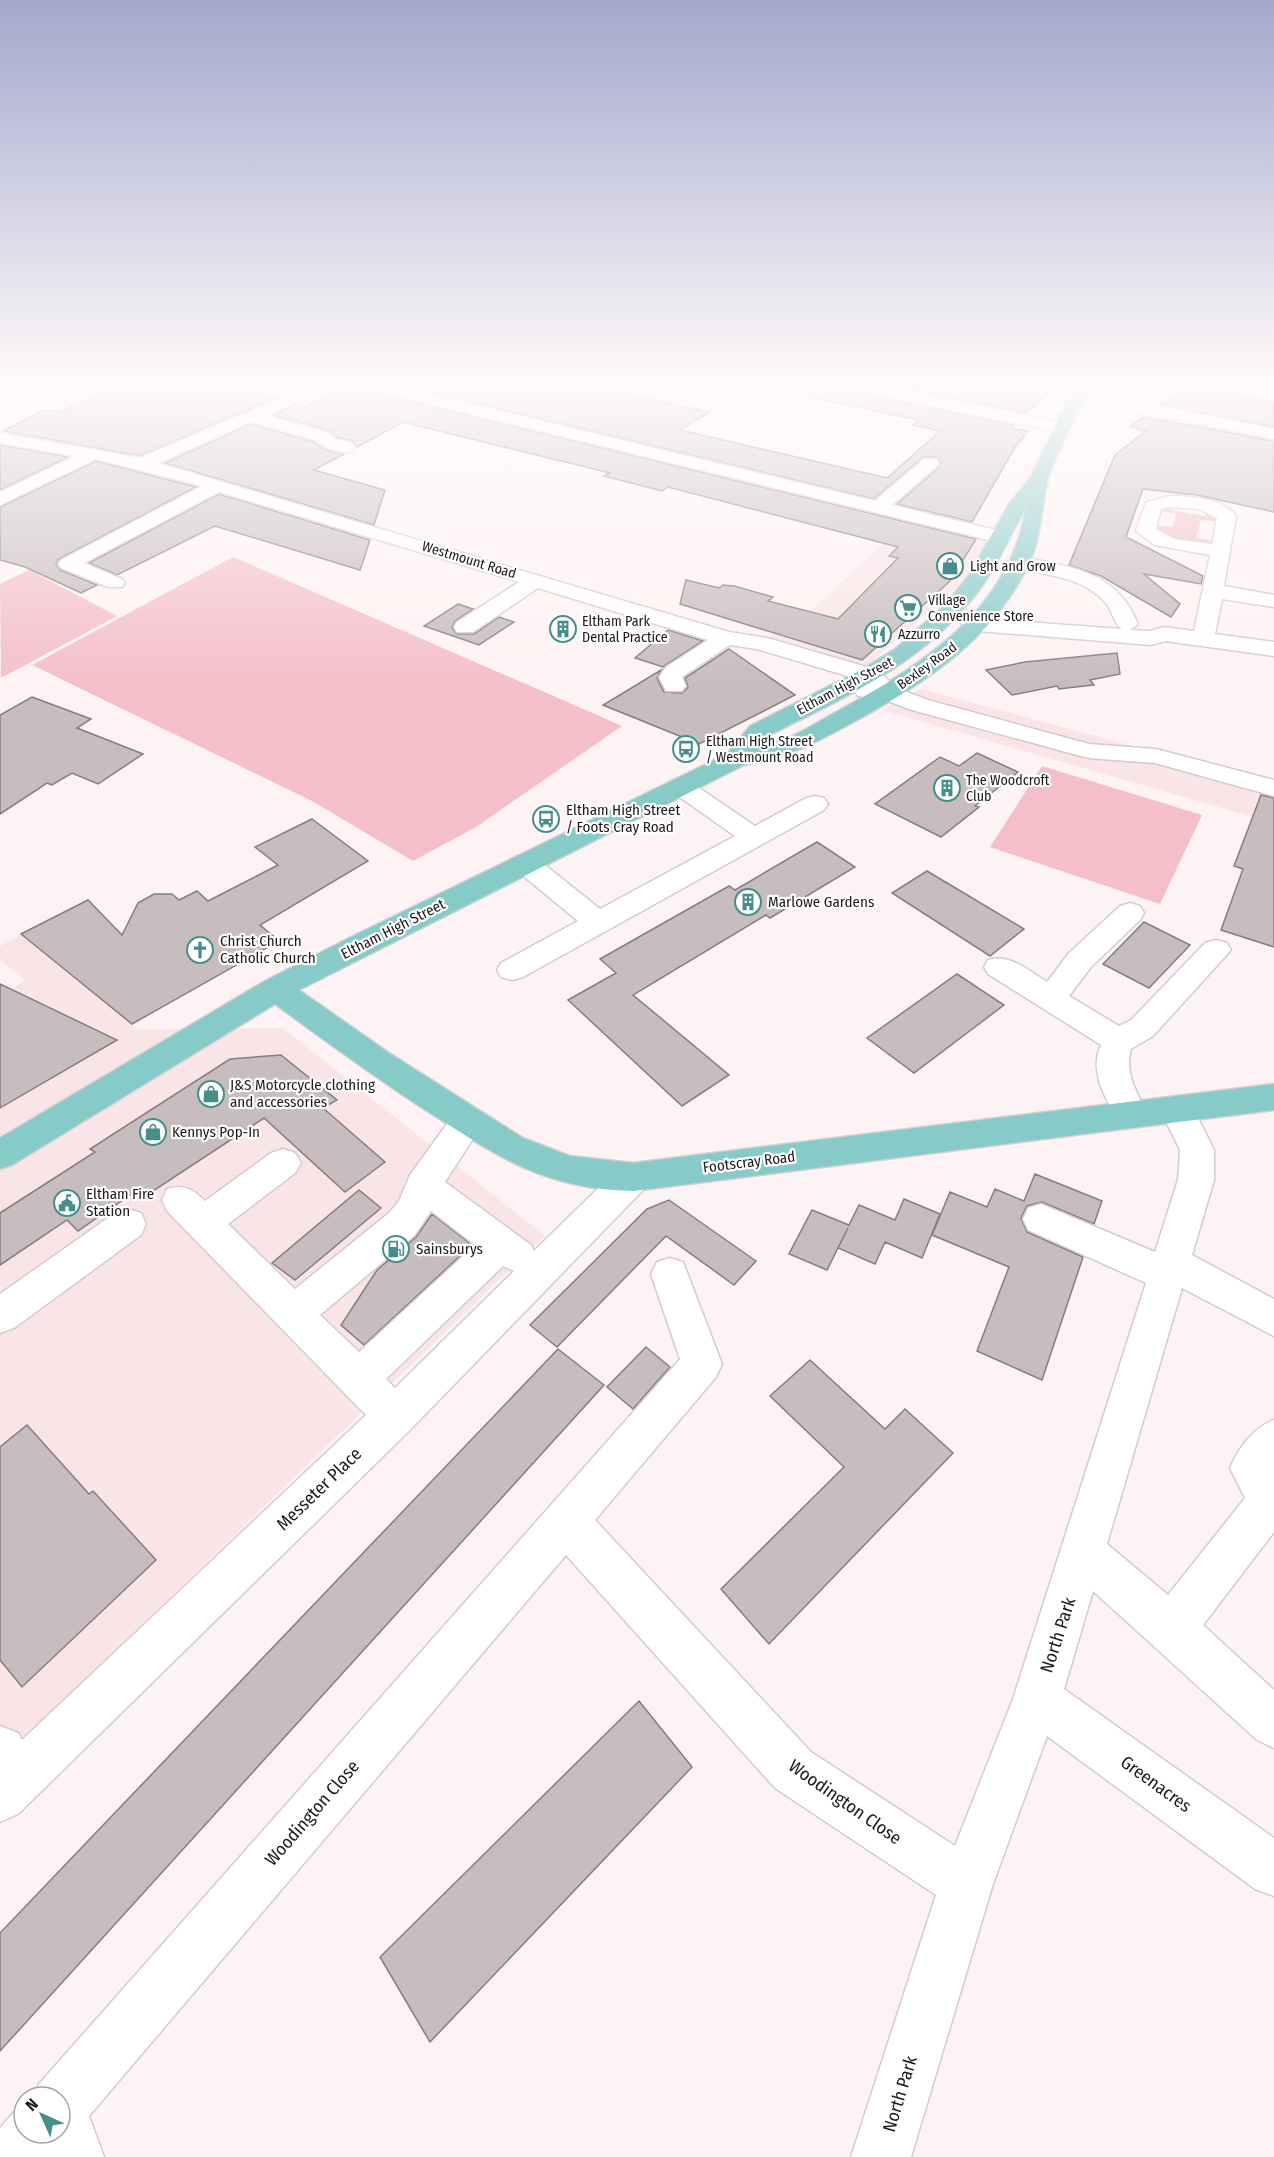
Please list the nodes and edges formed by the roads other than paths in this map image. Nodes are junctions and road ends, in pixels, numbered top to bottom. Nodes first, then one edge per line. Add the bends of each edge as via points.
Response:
1 (30, 485) edge
2 (218, 485) joint
3 (786, 485) edge
4 (904, 485) edge
5 (1034, 485) edge
6 (1039, 485) edge
7 (0, 499) edge
8 (879, 507) junction
9 (1001, 537) junction
10 (1221, 551) dead end
11 (1021, 563) junction
12 (537, 580) junction
13 (116, 583) dead end
14 (1214, 591) junction
15 (1274, 601) edge
16 (952, 609) junction
17 (985, 618) junction
18 (1127, 624) junction
19 (465, 627) dead end
20 (1164, 634) junction
21 (726, 638) junction
22 (1203, 638) junction
23 (1274, 649) edge
24 (869, 675) junction
25 (674, 686) dead end
26 (842, 689) junction
27 (889, 693) junction
28 (736, 759) junction
29 (680, 786) junction
30 (1274, 788) edge
31 (815, 804) dead end
32 (754, 837) junction
33 (525, 863) junction
34 (1130, 913) dead end
35 (598, 923) junction
36 (1216, 950) dead end
37 (999, 967) dead end
38 (512, 970) dead end
39 (276, 989) junction
40 (1050, 998) junction
41 (1119, 1041) junction
42 (1274, 1097) edge
43 (1177, 1109) junction
44 (1131, 1114) junction
45 (467, 1122) junction
46 (0, 1155) edge
47 (284, 1163) dead end
48 (633, 1177) junction
49 (423, 1185) junction
50 (1041, 1219) dead end
51 (128, 1224) dead end
52 (501, 1244) junction
53 (1170, 1269) junction
54 (538, 1272) junction
55 (670, 1274) dead end
56 (293, 1314) junction
57 (1272, 1314) edge
58 (0, 1316) edge
59 (358, 1379) junction
60 (395, 1416) junction
61 (1274, 1440) edge
62 (565, 1521) junction
63 (1083, 1553) junction
64 (1171, 1628) junction
65 (1037, 1699) junction
66 (1274, 1723) edge
67 (6, 1775) edge
68 (1274, 1870) edge
69 (966, 1884) junction
70 (72, 2091) edge
71 (24, 2145) edge
72 (14, 2157) edge
73 (881, 2157) edge

1 - 7 street
2 - 12 street, Westmount Road
2 - 13 street via 68,564
3 - 8 street
4 - 8 street
5 - 9 main road, Bexley Road via 1018,504
6 - 11 main road, Bexley Road via 1037,507
8 - 9 street
9 - 16 main road, Bexley Road via 978,577
10 - 14 street
11 - 17 main road, Bexley Road
11 - 18 street via 1056,569 1098,586 1124,609
12 - 19 street
12 - 21 street, Westmount Road
14 - 15 street
14 - 22 street
16 - 17 street
16 - 24 main road, Eltham High Street via 903,654
17 - 18 street
17 - 20 street via 1151,638
17 - 27 main road, Bexley Road via 943,657
18 - 20 street via 1152,627
20 - 22 street
21 - 24 street, Westmount Road via 759,643
21 - 25 street via 674,672 670,677
21 - 26 street, Westmount Road via 746,652
22 - 23 street
24 - 26 main road, Eltham High Street
24 - 27 street, Westmount Road
26 - 27 street, Westmount Road
26 - 28 main road, Eltham High Street via 759,731
27 - 28 main road, Eltham High Street via 785,748
27 - 30 street via 1088,751 1156,756
28 - 29 main road, Eltham High Street
29 - 32 street
29 - 33 main road, Eltham High Street
31 - 32 street
32 - 35 street
33 - 35 street
33 - 39 main road, Eltham High Street
34 - 40 street via 1080,960
35 - 38 street
36 - 41 street via 1142,1028
37 - 40 street
39 - 45 main road, Footscray Road
39 - 46 main road, Eltham High Street
40 - 41 street
41 - 44 street via 1110,1070
42 - 43 main road, Footscray Road
43 - 44 main road, Footscray Road
43 - 53 street, North Park via 1197,1150 1196,1180
44 - 48 main road, Footscray Road
45 - 48 main road, Footscray Road via 534,1161 560,1170 599,1177
45 - 49 street
47 - 56 street via 191,1212
48 - 54 street, Messeter Place
49 - 52 street
49 - 56 street via 414,1209 402,1224
50 - 53 street
51 - 58 street
52 - 54 street
52 - 59 street
53 - 57 street
53 - 63 street, North Park
54 - 60 street, Messeter Place
55 - 62 street, Woodington Close via 702,1364
56 - 59 street
59 - 60 street
60 - 67 street, Messeter Place
61 - 64 street via 1251,1468 1271,1500
62 - 69 street, Woodington Close via 793,1770
62 - 70 street, Woodington Close
63 - 64 street
63 - 65 street, North Park
64 - 66 street
65 - 68 street, Greenacres
65 - 69 street, North Park
69 - 73 street, North Park
71 - 72 street

